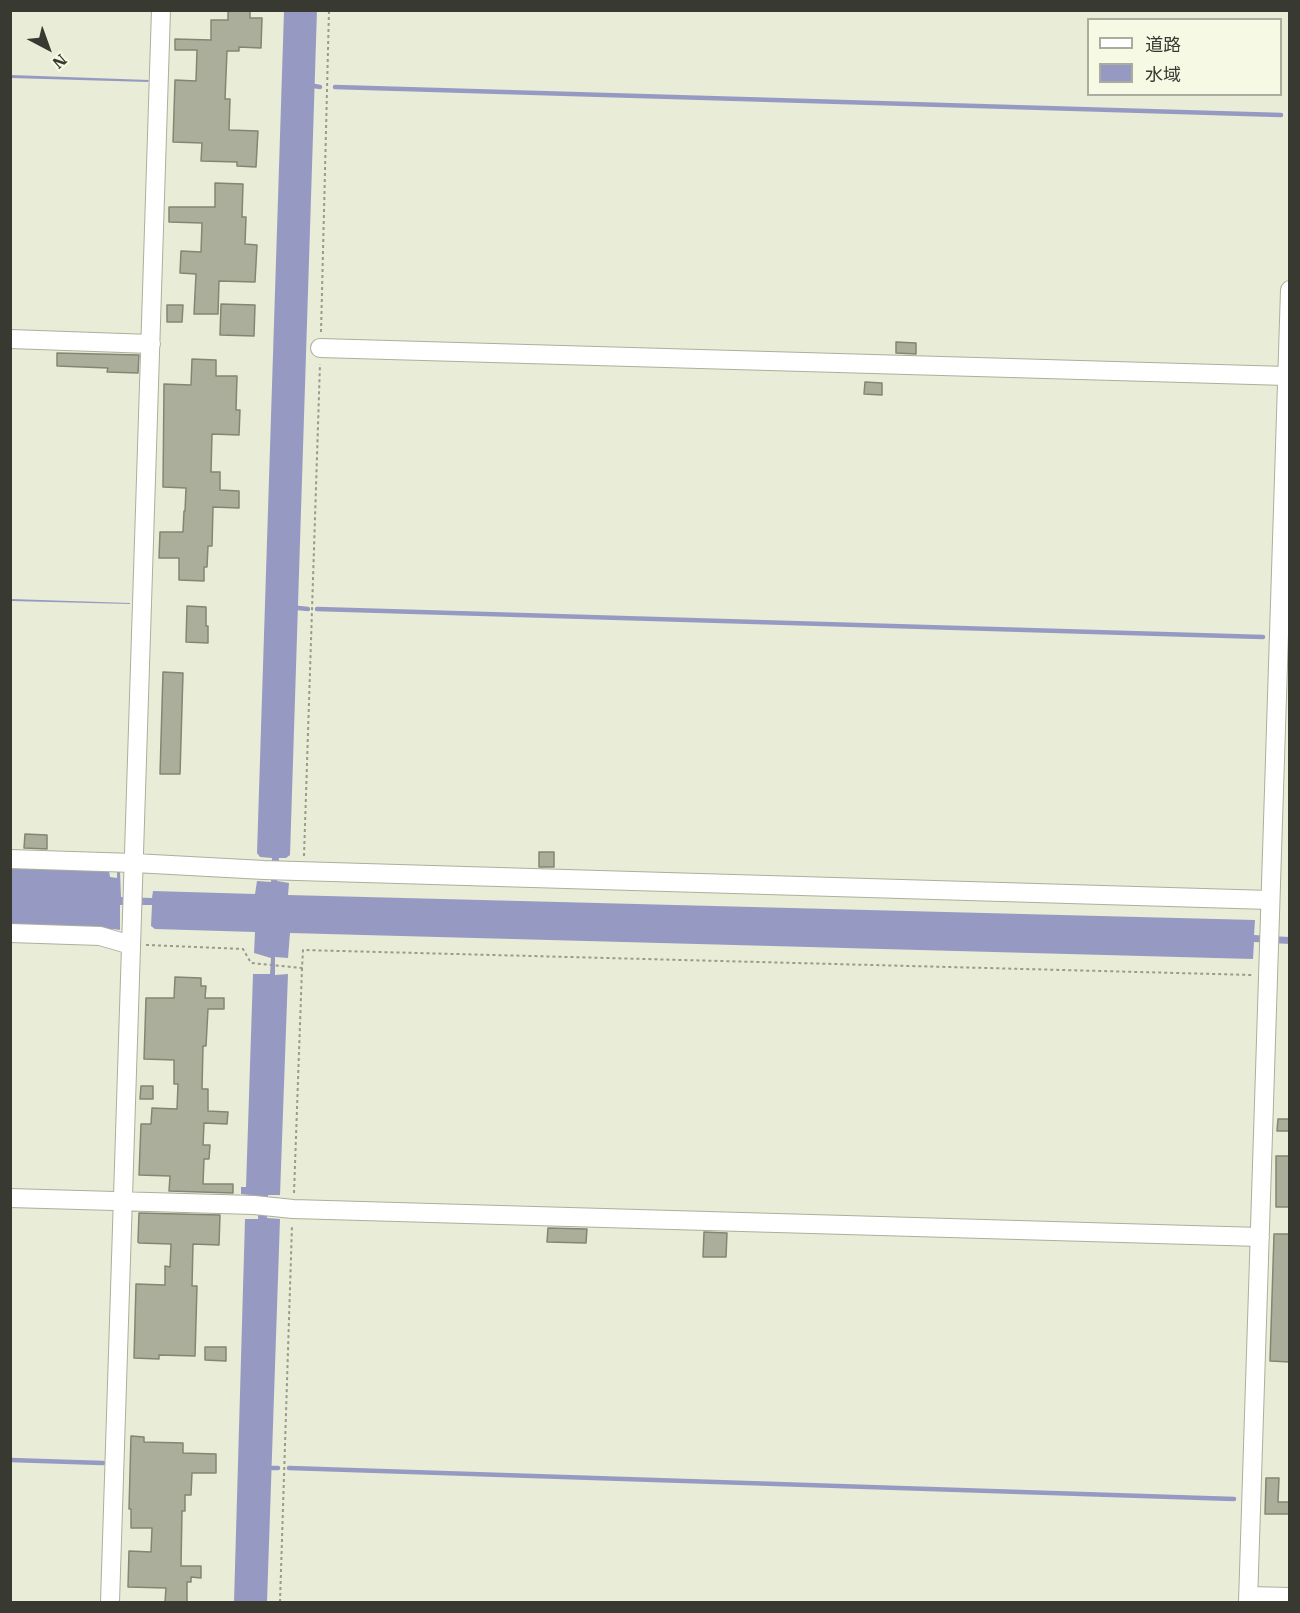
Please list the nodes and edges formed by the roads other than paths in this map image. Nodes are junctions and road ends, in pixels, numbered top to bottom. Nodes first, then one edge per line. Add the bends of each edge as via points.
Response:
1 (161, 10) edge
2 (1290, 290) edge
3 (10, 339) edge
4 (151, 344) junction
5 (320, 348) road end
6 (1287, 376) junction
7 (10, 859) edge
8 (134, 863) junction
9 (1270, 900) junction
10 (10, 933) edge
11 (131, 945) junction
12 (10, 1198) edge
13 (123, 1202) junction
14 (1260, 1237) junction
15 (1290, 1597) edge
16 (1248, 1599) edge
17 (110, 1602) edge

1 - 4 street
2 - 6 street
3 - 4 street
4 - 8 street
5 - 6 street
6 - 9 street
7 - 8 street
8 - 9 street
8 - 11 street
9 - 14 street
10 - 11 street via 100,936
11 - 13 street
12 - 13 street
13 - 14 street
13 - 17 street
14 - 16 street
15 - 16 street

